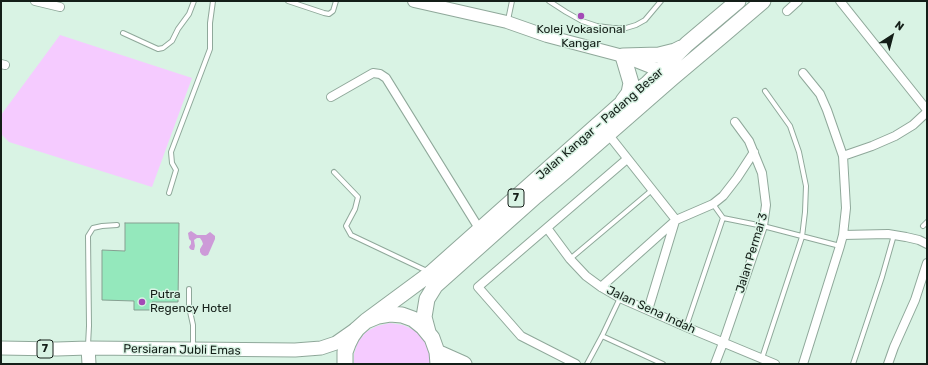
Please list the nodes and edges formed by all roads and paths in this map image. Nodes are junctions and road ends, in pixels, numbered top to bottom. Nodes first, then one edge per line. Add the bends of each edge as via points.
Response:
1 (35, 1) edge
2 (194, 1) edge
3 (213, 1) edge
4 (288, 1) edge
5 (336, 1) edge
6 (414, 1) edge
7 (512, 1) edge
8 (549, 1) edge
9 (661, 1) edge
10 (738, 1) edge
11 (763, 1) edge
12 (798, 1) edge
13 (840, 1) edge
14 (60, 7) dead end
15 (787, 11) dead end
16 (507, 22) junction
17 (123, 33) dead end
18 (687, 44) junction
19 (623, 56) junction
20 (686, 66) junction
21 (661, 71) junction
22 (803, 73) dead end
23 (765, 91) dead end
24 (652, 95) junction
25 (330, 97) dead end
26 (621, 104) junction
27 (927, 111) edge
28 (735, 122) dead end
29 (608, 134) junction
30 (754, 152) junction
31 (843, 156) junction
32 (627, 159) junction
33 (334, 172) dead end
34 (652, 190) junction
35 (169, 193) dead end
36 (712, 204) junction
37 (723, 218) junction
38 (676, 220) junction
39 (927, 222) edge
40 (117, 226) dead end
41 (763, 226) junction
42 (923, 226) dead end
43 (547, 228) junction
44 (480, 230) junction
45 (843, 235) junction
46 (894, 235) junction
47 (802, 237) junction
48 (927, 244) edge
49 (840, 246) junction
50 (570, 259) junction
51 (927, 263) edge
52 (431, 273) junction
53 (602, 287) junction
54 (189, 288) dead end
55 (620, 298) junction
56 (648, 310) junction
57 (362, 325) junction
58 (686, 327) junction
59 (428, 332) junction
60 (602, 336) junction
61 (723, 343) junction
62 (1, 348) edge
63 (88, 348) junction
64 (193, 350) junction
65 (438, 358) edge
66 (762, 358) junction
67 (89, 364) edge
68 (345, 364) edge
69 (464, 364) edge
70 (576, 364) edge
71 (587, 364) edge
72 (663, 364) edge
73 (715, 364) edge
74 (775, 364) edge
75 (803, 364) edge
76 (853, 364) edge
77 (888, 364) edge

1 - 14 street
2 - 17 lane via 189,14 172,40 163,48 158,49
3 - 35 lane via 210,49 171,152 176,170
4 - 5 lane via 329,14 333,11
6 - 16 street
7 - 16 lane
8 - 9 lane via 582,21 612,28 636,25 645,20
10 - 18 highway, Jalan Kangar – Padang Besar / 7
11 - 20 highway, Jalan Kangar – Padang Besar / 7
12 - 15 street
13 - 27 street
16 - 19 street via 547,36
18 - 19 highway via 663,54
18 - 21 highway, Jalan Kangar – Padang Besar / 7
19 - 21 street
19 - 26 highway via 631,83 629,93
20 - 21 highway
20 - 24 highway, Jalan Kangar – Padang Besar / 7
21 - 24 highway
21 - 26 highway, Jalan Kangar – Padang Besar / 7
22 - 31 street via 820,94
23 - 47 lane via 790,126 798,152 806,186
24 - 29 highway, Jalan Kangar – Padang Besar / 7
25 - 44 street via 373,73 386,78
26 - 44 highway, Jalan Kangar – Padang Besar / 7
27 - 31 street via 913,125 896,136
28 - 30 street, Jalan Permai 3
29 - 32 street
29 - 59 highway, Jalan Kangar – Padang Besar / 7 via 435,286 427,299 424,317
30 - 36 street via 723,196
30 - 41 street, Jalan Permai 3 via 762,173 766,205
31 - 45 street via 846,208
32 - 34 street
32 - 43 street
33 - 52 lane via 358,197 356,209 346,226 351,235
34 - 38 street
34 - 50 lane
36 - 37 lane
36 - 38 street
37 - 41 lane
37 - 58 lane
38 - 53 street
38 - 56 street
39 - 42 lane
40 - 63 lane via 92,228 88,236
41 - 47 lane
41 - 61 street, Jalan Permai 3
43 - 50 street, Jalan Sena Indah
43 - 70 street via 478,287 521,336
44 - 52 highway, Jalan Kangar – Padang Besar / 7
45 - 46 street
45 - 49 street
46 - 48 street
46 - 76 lane
47 - 49 lane
47 - 66 lane
49 - 75 street
50 - 53 street, Jalan Sena Indah via 586,276
51 - 77 street via 915,300
52 - 57 highway, Jalan Kangar – Padang Besar / 7
53 - 55 street, Jalan Sena Indah
54 - 64 lane
55 - 56 street, Jalan Sena Indah
55 - 60 lane
56 - 58 street, Jalan Sena Indah
57 - 59 highway, 7 via 378,316 402,315 413,319
57 - 64 main road, Persiaran Jubli Emas / 7 via 336,343 316,349
57 - 68 highway, 7 via 348,344
58 - 61 street, Jalan Sena Indah
59 - 65 highway, 7
60 - 71 lane
60 - 72 lane
61 - 66 street, Jalan Sena Indah
61 - 73 street, Jalan Permai 3
62 - 63 main road, Persiaran Jubli Emas / 7
63 - 64 main road, Persiaran Jubli Emas / 7
63 - 67 main road
65 - 69 highway
66 - 74 street, Jalan Sena Indah

